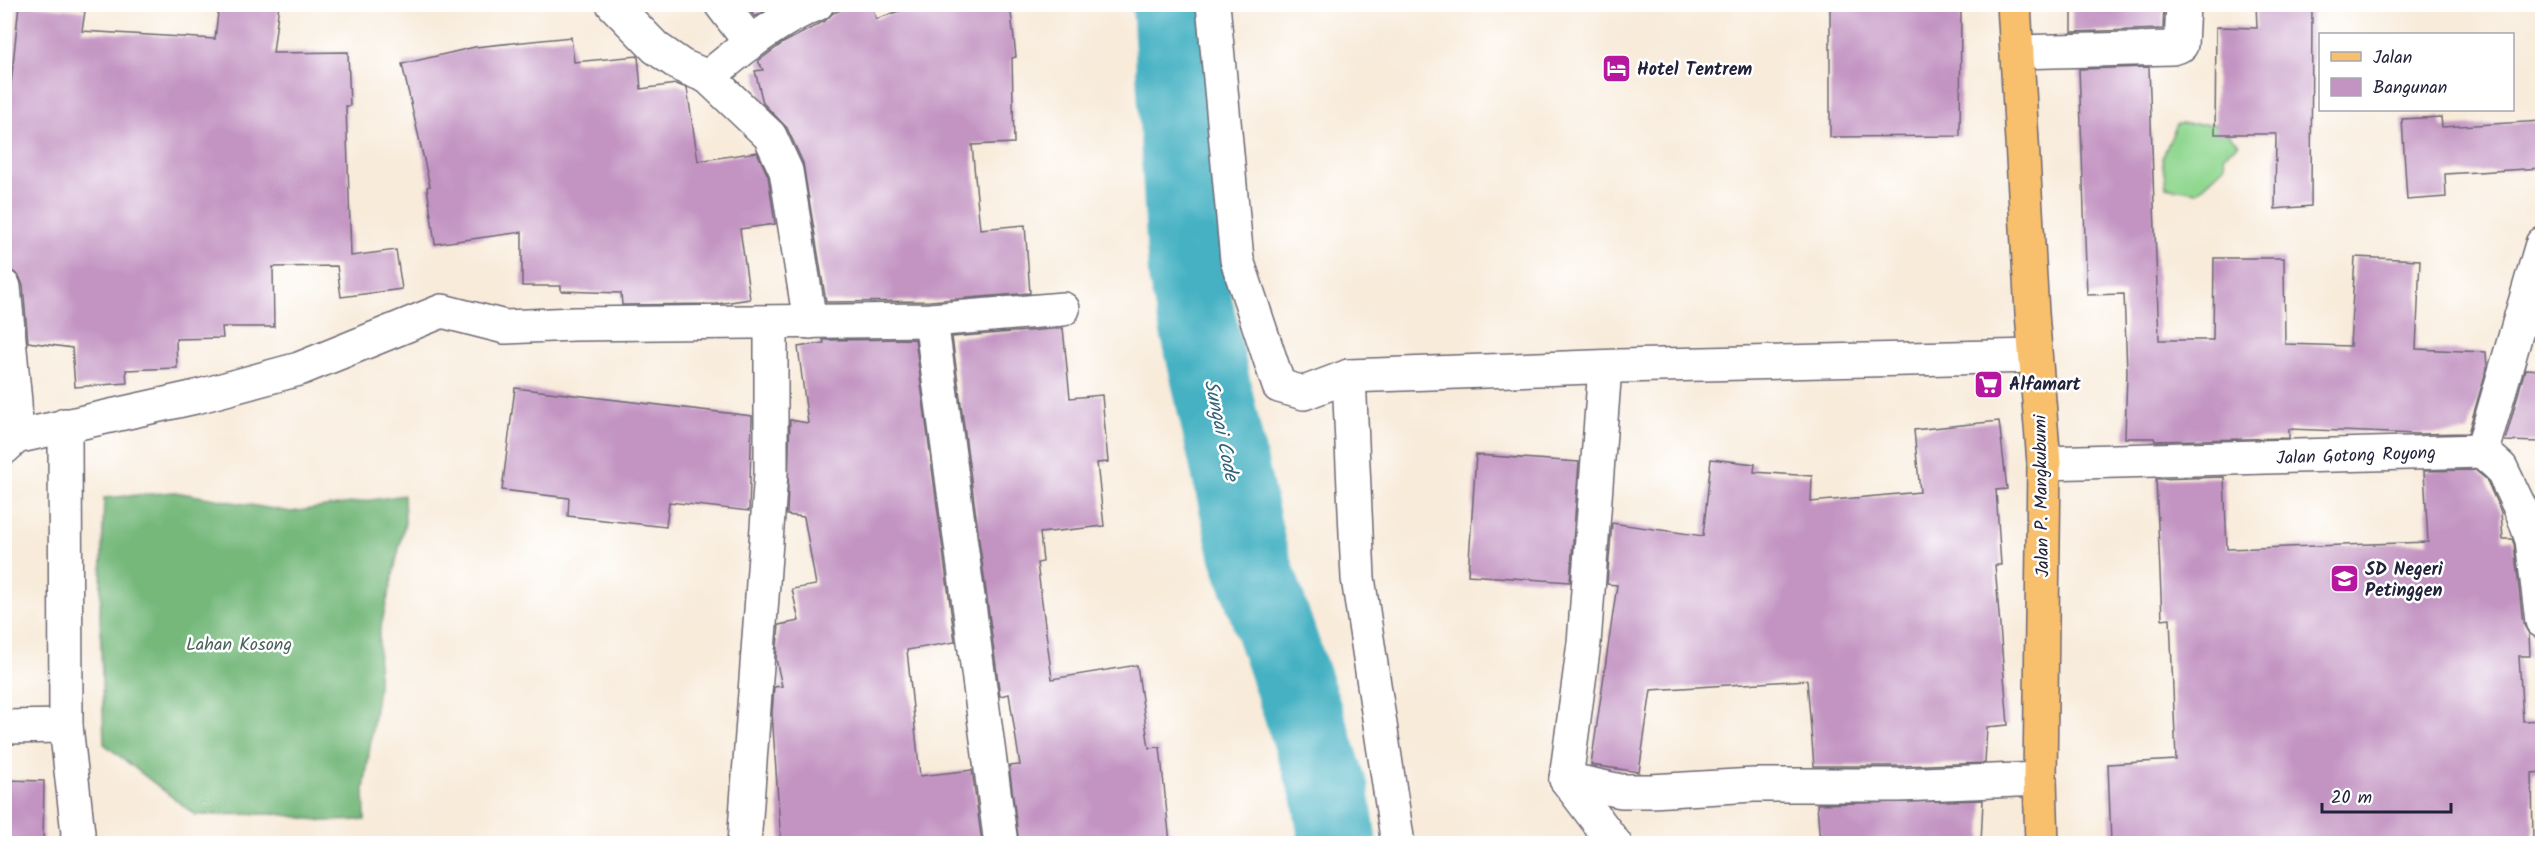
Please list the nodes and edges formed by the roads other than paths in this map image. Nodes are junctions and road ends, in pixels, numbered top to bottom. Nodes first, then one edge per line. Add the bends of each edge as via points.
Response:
1 (613, 4) edge
2 (721, 4) edge
3 (817, 4) edge
4 (1213, 4) edge
5 (2014, 4) edge
6 (2183, 4) edge
7 (750, 42) junction
8 (2017, 52) junction
9 (708, 77) junction
10 (2542, 244) edge
11 (4, 287) edge
12 (1063, 309) dead end
13 (931, 320) junction
14 (810, 322) junction
15 (771, 323) junction
16 (2035, 356) junction
17 (1605, 367) junction
18 (1349, 376) junction
19 (10, 402) edge
20 (65, 425) junction
21 (10, 443) edge
22 (2482, 451) junction
23 (2044, 463) junction
24 (2542, 621) edge
25 (66, 726) junction
26 (4, 727) edge
27 (1566, 779) junction
28 (2040, 779) junction
29 (77, 843) edge
30 (744, 843) edge
31 (1001, 843) edge
32 (1398, 843) edge
33 (1615, 843) edge
34 (2042, 843) edge

1 - 9 street via 656,48 682,66
2 - 7 street
3 - 7 street via 796,12
4 - 18 street via 1237,260 1279,386 1305,393
5 - 8 main road, Jalan P. Mangkubumi
6 - 8 street via 2181,45 2172,48
7 - 9 street
8 - 16 main road, Jalan P. Mangkubumi
9 - 14 street via 770,135 786,171
10 - 22 street
11 - 19 street
12 - 13 street
13 - 14 street
13 - 31 street
14 - 15 street
15 - 20 street via 505,327 442,311 299,369 196,397
15 - 30 street via 771,473
16 - 17 street
16 - 23 main road, Jalan P. Mangkubumi
17 - 18 street
17 - 27 street via 1584,643
18 - 32 street via 1358,579
19 - 21 street
20 - 21 street
20 - 25 street
22 - 23 street, Jalan Gotong Royong
22 - 24 street via 2501,468 2523,514 2532,540
23 - 28 main road, Jalan P. Mangkubumi
25 - 26 street
25 - 29 street
27 - 28 street via 1621,791 1651,791
27 - 33 street
28 - 34 main road, Jalan P. Mangkubumi

